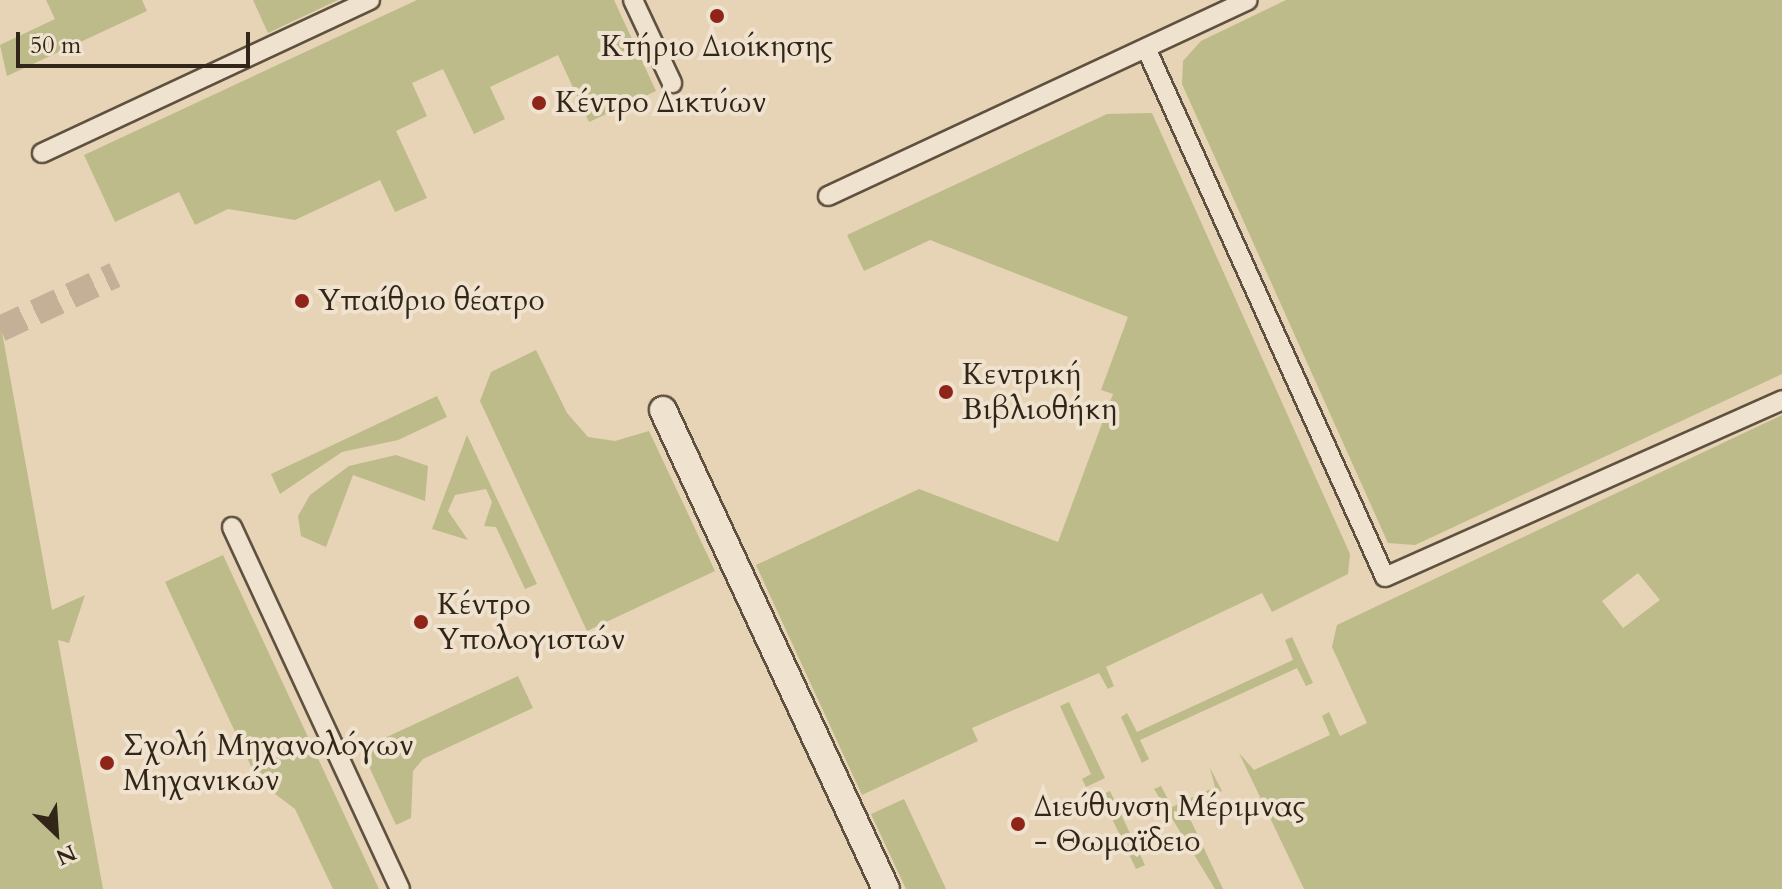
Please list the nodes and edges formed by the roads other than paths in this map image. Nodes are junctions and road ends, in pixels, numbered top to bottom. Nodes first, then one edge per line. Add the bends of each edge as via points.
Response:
1 (370, 0) edge
2 (633, 0) edge
3 (1248, 0) edge
4 (1146, 48) junction
5 (672, 83) dead end
6 (49, 150) dead end
7 (828, 196) dead end
8 (1782, 400) edge
9 (663, 410) dead end
10 (232, 527) dead end
11 (400, 889) edge
12 (886, 889) edge

1 - 6 lane
2 - 5 lane
3 - 4 lane
4 - 7 lane
4 - 8 lane via 1385,577
9 - 12 street
10 - 11 lane

